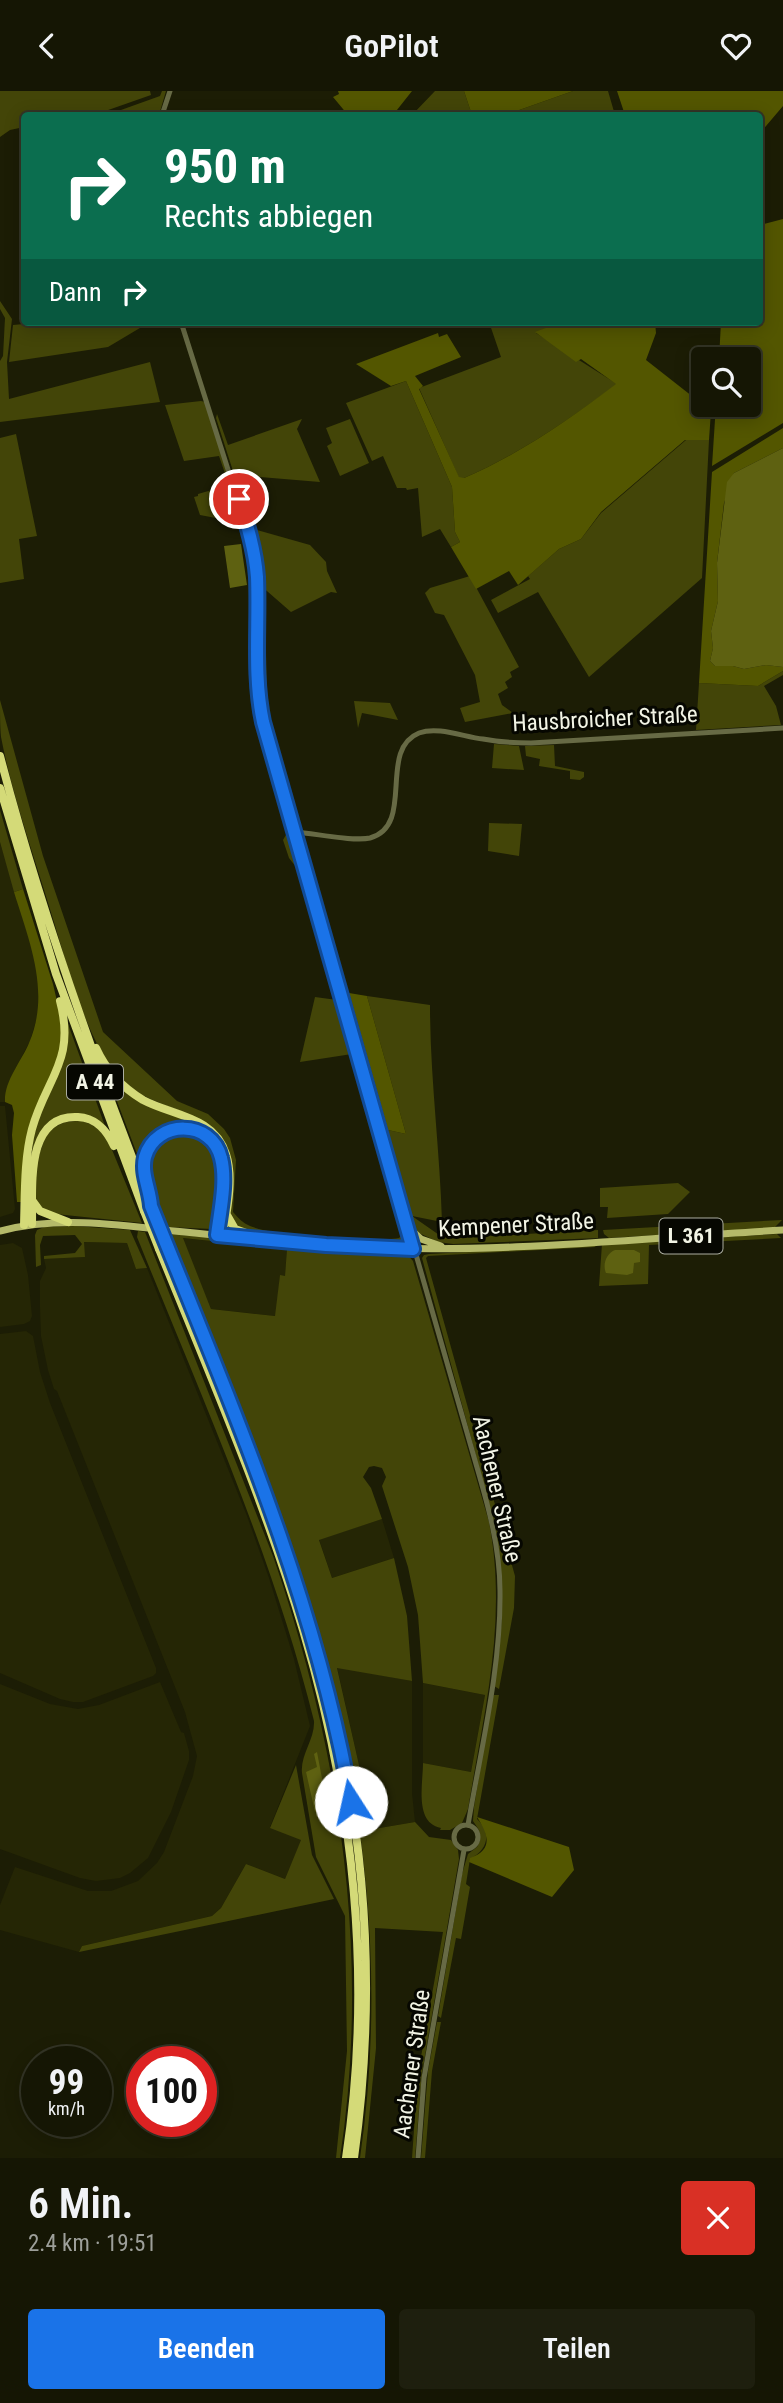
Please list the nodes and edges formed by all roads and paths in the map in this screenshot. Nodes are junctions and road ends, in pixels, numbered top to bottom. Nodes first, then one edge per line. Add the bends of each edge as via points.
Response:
1 (170, 91) edge
2 (163, 112) edge
3 (182, 326) edge
4 (783, 728) edge
5 (0, 756) edge
6 (0, 788) edge
7 (295, 832) junction
8 (56, 974) junction
9 (73, 997) junction
10 (136, 1189) junction
11 (32, 1200) junction
12 (148, 1208) junction
13 (226, 1212) junction
14 (68, 1222) junction
15 (28, 1224) junction
16 (407, 1227) junction
17 (783, 1230) edge
18 (0, 1231) edge
19 (220, 1235) junction
20 (266, 1240) junction
21 (449, 1248) junction
22 (164, 1249) junction
23 (413, 1249) junction
24 (468, 1825) junction
25 (464, 1850) junction
26 (346, 2158) edge
27 (355, 2158) edge
28 (418, 2158) edge

1 - 2 street
3 - 7 street, Aachener Straße via 252,543 261,710
4 - 7 street, Hausbroicher Straße via 536,743 423,732 410,738 402,750 392,813 383,831 365,839
5 - 9 highway, A 44
6 - 8 highway, A 44
7 - 16 street, Aachener Straße
8 - 10 highway, A 44
8 - 15 highway via 64,1044 30,1136
9 - 12 highway, A 44
9 - 13 highway via 98,1053 117,1080 144,1100 203,1123 218,1138 228,1163
10 - 11 highway via 104,1129 89,1119 71,1117 53,1123 39,1141
10 - 12 highway, A 44
11 - 14 highway via 40,1211
11 - 15 highway
12 - 19 highway via 144,1171 149,1146 173,1129 202,1132 218,1148 222,1162
12 - 22 highway, A 44, bridge
13 - 19 highway
13 - 20 highway via 234,1229
14 - 15 main road, Kempener Straße
14 - 19 main road, Kempener Straße
15 - 18 main road, Kempener Straße
16 - 21 main road, L 361 via 421,1239
16 - 23 street, Aachener Straße
17 - 21 main road, Kempener Straße / L 361
19 - 20 main road, Kempener Straße
20 - 23 main road, Kempener Straße
21 - 23 main road, Kempener Straße / L 361
22 - 26 highway, A 44 via 275,1547 308,1647 333,1747 349,1850 357,1953 356,2055
22 - 27 highway, A 44 via 283,1542 341,1746 358,1851 366,1959 365,2055
23 - 24 street, Aachener Straße via 480,1479 498,1562 498,1647
24 - 25 street, Aachener Straße via 453,1836
24 - 25 street, Aachener Straße via 479,1837 476,1846
25 - 28 street, Aachener Straße via 424,2078

